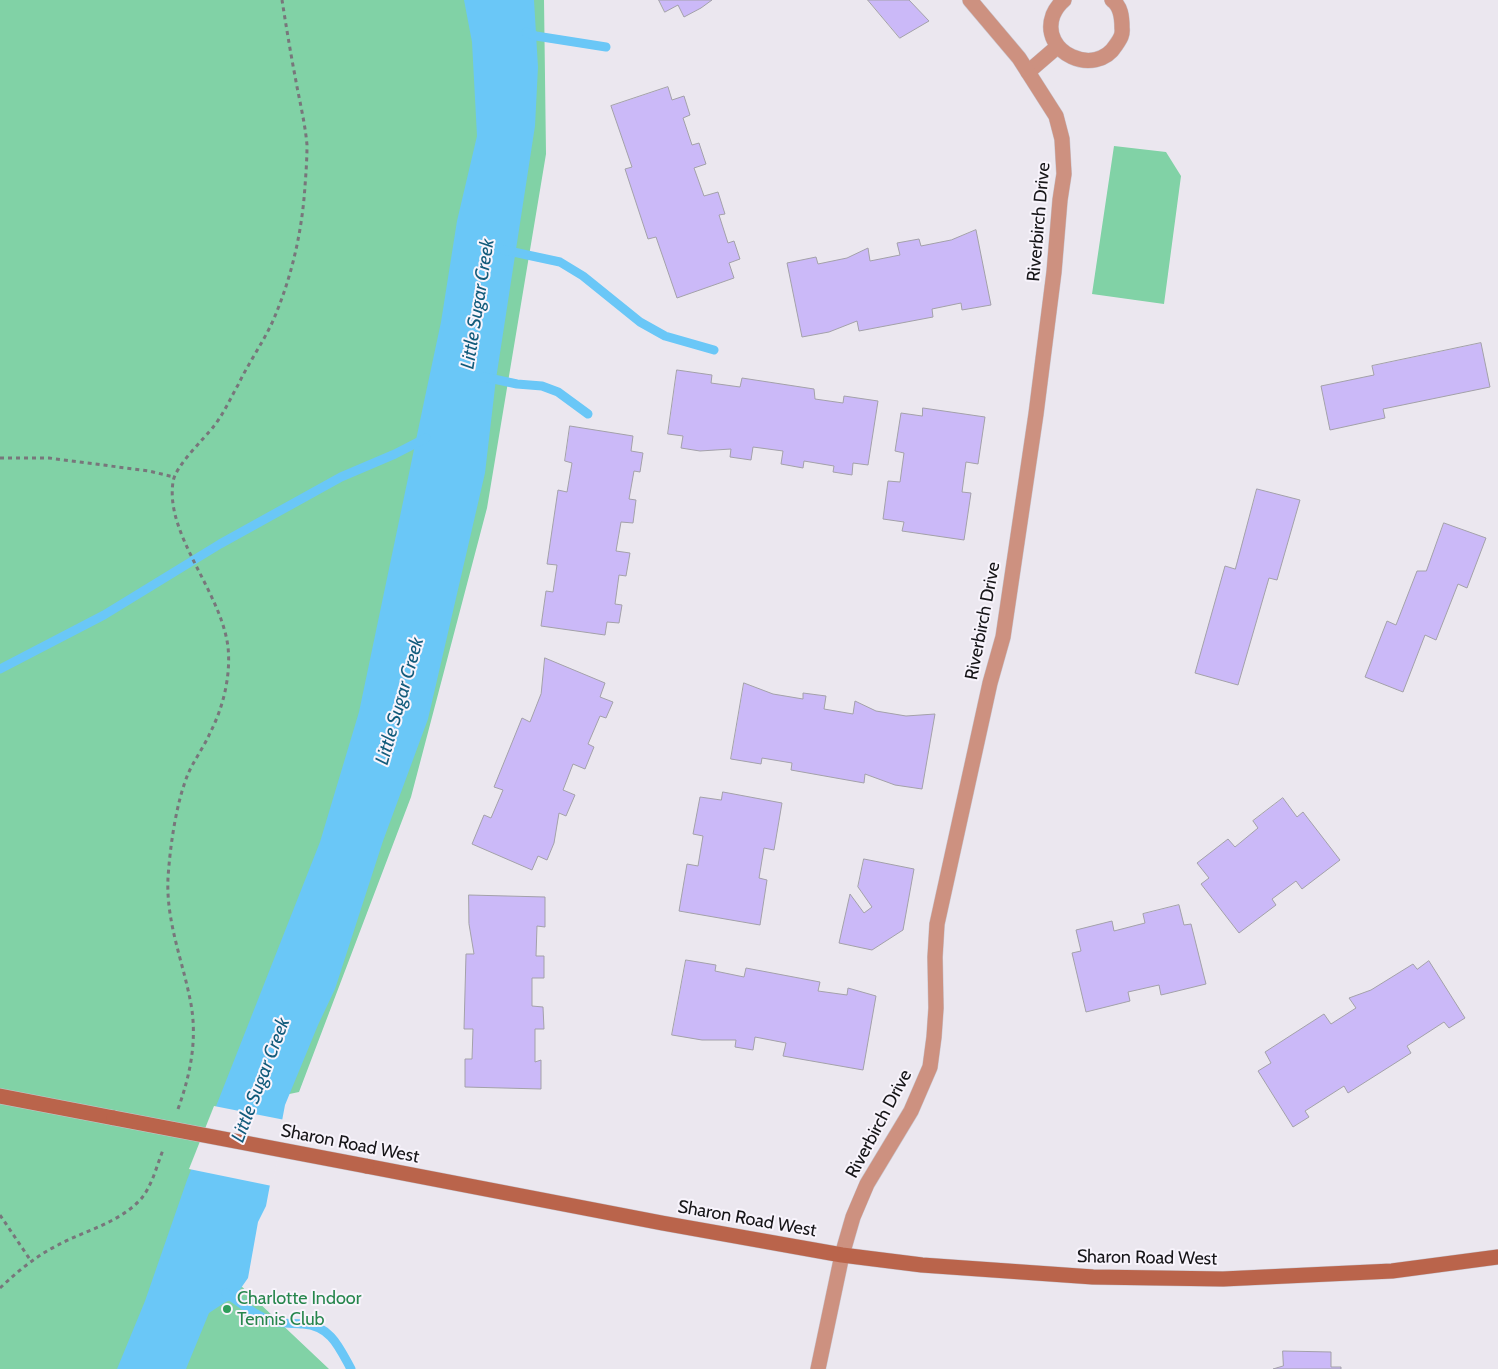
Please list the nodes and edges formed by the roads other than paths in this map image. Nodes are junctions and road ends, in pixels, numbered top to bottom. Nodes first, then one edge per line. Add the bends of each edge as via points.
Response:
1 (970, 0) edge
2 (1064, 0) edge
3 (1112, 0) edge
4 (1058, 47) junction
5 (1028, 72) junction
6 (0, 1096) edge
7 (842, 1255) junction
8 (1498, 1257) edge
9 (818, 1369) edge

1 - 5 street, Riverbirch Drive
2 - 4 street via 1057,5 1051,21 1051,33
3 - 4 street via 1122,15 1122,34 1111,53 1093,61 1070,57
4 - 5 street
5 - 7 street, Riverbirch Drive via 1056,116 1062,139 1064,174 1036,414 1003,637 937,924 936,1008 930,1067 910,1111 867,1184
6 - 7 main road, Sharon Road West, bridge
7 - 8 main road, Sharon Road West via 922,1265 1093,1277 1214,1279 1392,1271
7 - 9 street, Riverbirch Drive

